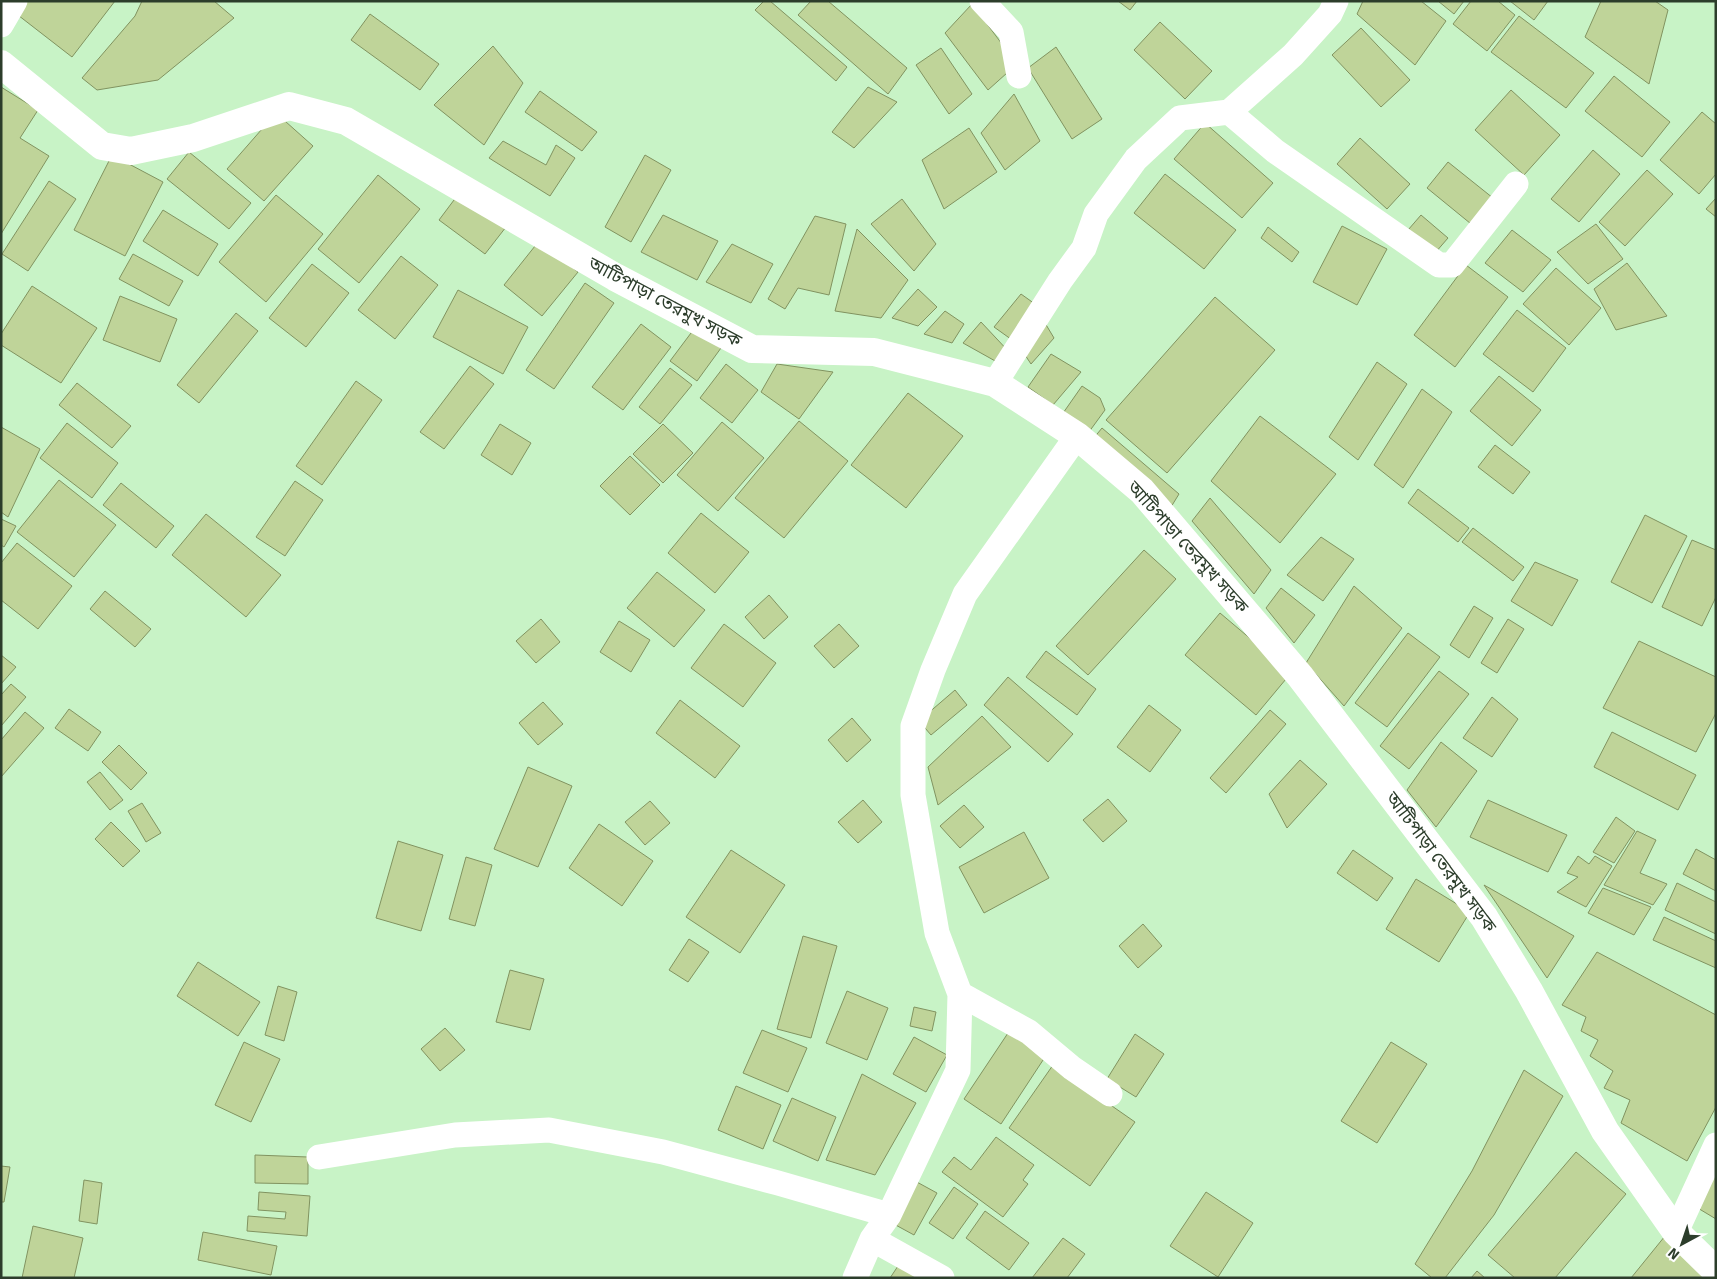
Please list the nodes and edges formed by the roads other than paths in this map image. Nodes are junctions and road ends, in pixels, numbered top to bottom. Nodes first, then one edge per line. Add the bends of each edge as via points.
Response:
1 (15, 1) edge
2 (982, 1) edge
3 (1336, 1) edge
4 (1, 25) edge
5 (1, 64) edge
6 (1019, 76) dead end
7 (1229, 112) junction
8 (1516, 184) dead end
9 (995, 383) junction
10 (1077, 436) junction
11 (960, 994) junction
12 (1110, 1094) dead end
13 (1716, 1144) edge
14 (319, 1157) dead end
15 (889, 1216) junction
16 (1676, 1232) junction
17 (872, 1239) junction
18 (1716, 1271) edge
19 (856, 1278) edge
20 (942, 1278) edge

1 - 4 street
2 - 6 street via 1011,32
3 - 7 street via 1330,14 1293,55
5 - 9 main road, আটিপাড়া তেরমুখ সড়ক via 102,146 131,151 193,138 289,106 346,120 615,277 752,348 874,352
7 - 8 street via 1275,152 1439,265 1452,265
7 - 9 street via 1180,118 1136,159 1096,214 1084,248
9 - 10 main road, আটিপাড়া তেরমুখ সড়ক
10 - 11 street via 966,594 913,726 913,795 936,933
10 - 16 main road, আটিপাড়া তেরমুখ সড়ক via 1142,491 1294,669 1484,917 1529,991 1605,1131
11 - 12 street via 1029,1032
11 - 15 street via 958,1070
13 - 16 street
14 - 15 street via 455,1135 549,1130 663,1152
15 - 17 street
16 - 18 main road, আটিপাড়া তেরমুখ সড়ক
17 - 19 street
17 - 20 street

